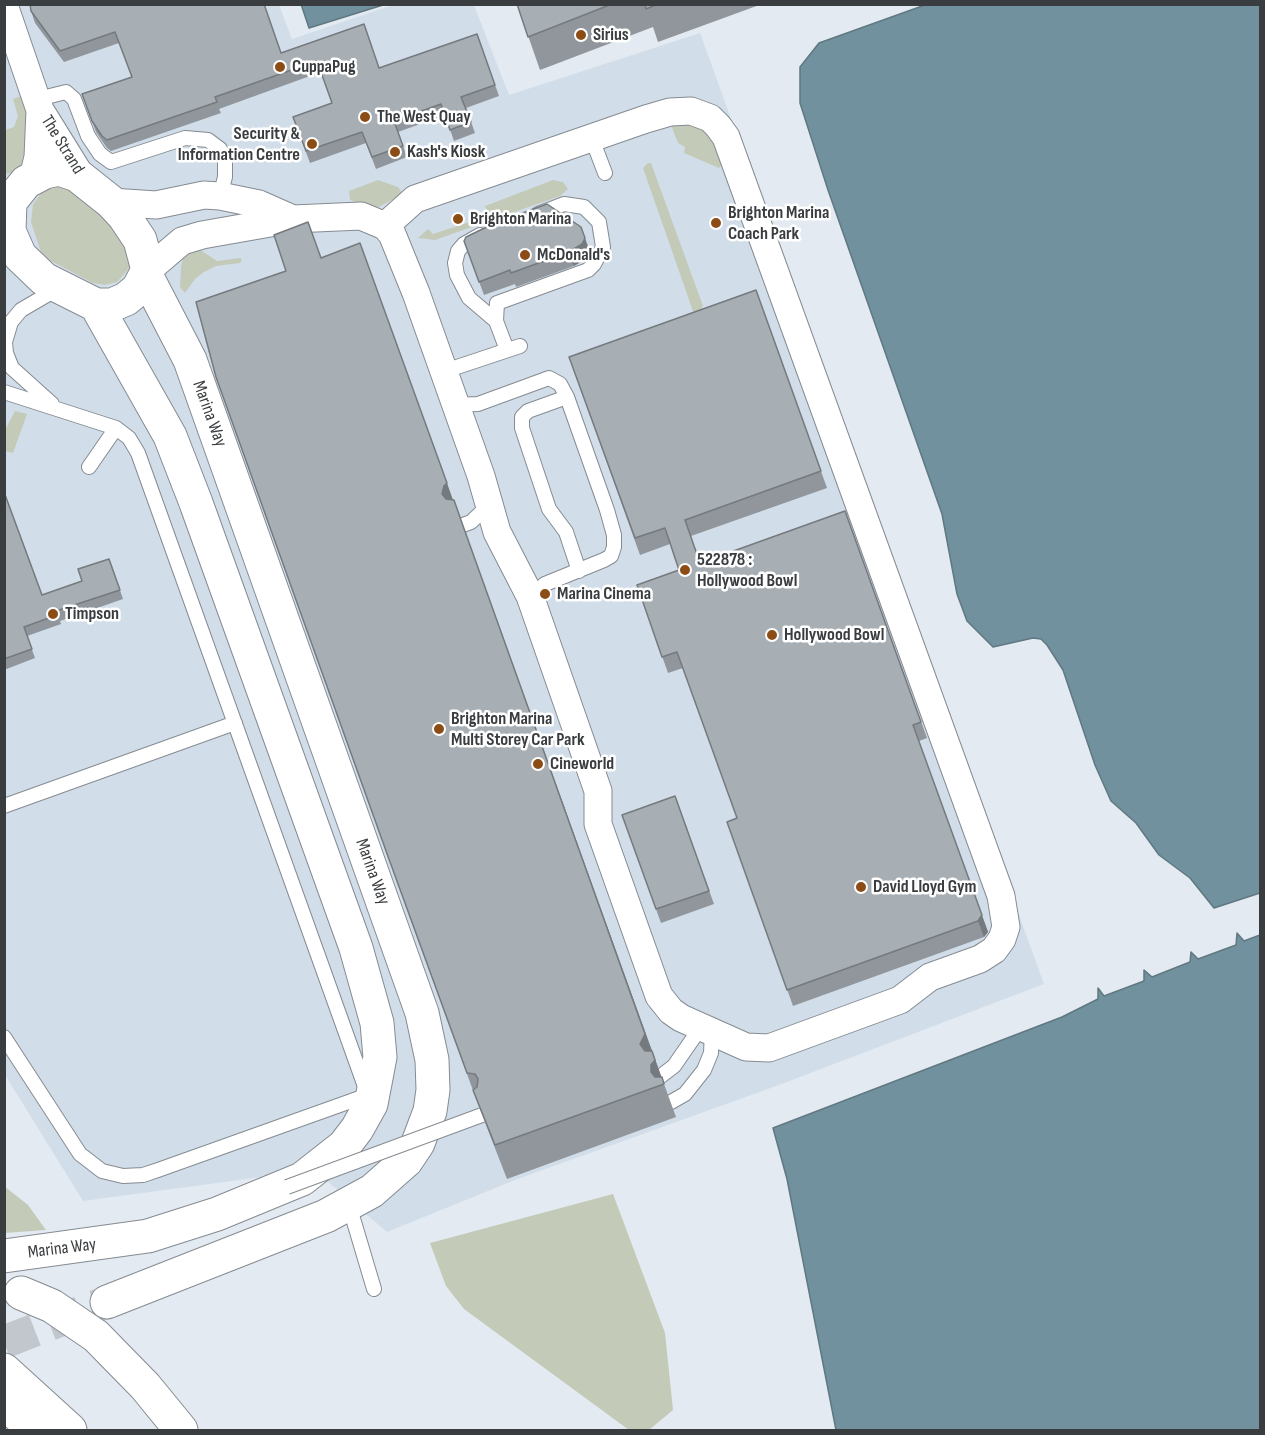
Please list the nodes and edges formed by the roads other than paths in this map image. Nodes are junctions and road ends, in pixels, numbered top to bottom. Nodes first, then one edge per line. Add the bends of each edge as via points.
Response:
1 (4, 4) edge
2 (39, 104) junction
3 (592, 139) junction
4 (605, 173) dead end
5 (33, 178) junction
6 (84, 181) junction
7 (220, 196) junction
8 (111, 202) junction
9 (528, 217) edge
10 (7, 219) edge
11 (293, 219) junction
12 (385, 226) junction
13 (496, 228) edge
14 (147, 272) junction
15 (59, 288) junction
16 (96, 305) junction
17 (496, 321) junction
18 (442, 368) junction
19 (4, 392) edge
20 (567, 397) junction
21 (455, 405) junction
22 (54, 406) junction
23 (116, 428) junction
24 (89, 467) dead end
25 (488, 506) junction
26 (462, 525) edge
27 (579, 571) junction
28 (530, 596) junction
29 (235, 723) junction
30 (4, 806) edge
31 (706, 1029) junction
32 (4, 1037) edge
33 (661, 1076) edge
34 (671, 1102) dead end
35 (482, 1115) edge
36 (287, 1187) junction
37 (349, 1205) junction
38 (4, 1256) edge
39 (374, 1289) dead end
40 (21, 1293) dead end
41 (107, 1302) tunnel mouth
42 (4, 1370) edge
43 (4, 1402) edge
44 (34, 1431) edge
45 (70, 1431) edge
46 (181, 1431) edge

1 - 2 street, The Strand
2 - 5 street, The Strand via 38,158
2 - 6 street, The Strand
2 - 7 lane via 66,92 74,99 88,136 111,162 185,138 208,140 220,150 225,161
3 - 4 lane
3 - 12 street via 441,189 415,200
3 - 31 street via 681,110 710,118 726,137 1007,919 1005,934 994,950 980,959 930,977 900,1000 769,1048 746,1047
5 - 6 street via 59,169
5 - 10 street via 20,187
6 - 8 street
7 - 8 street via 204,195 156,205
7 - 11 street via 259,204
8 - 14 street via 140,240
9 - 17 lane via 564,204 584,207 599,222 603,247 588,270 496,303
10 - 15 street via 25,264
11 - 12 street via 361,216
11 - 14 street via 192,238 165,253
12 - 18 street via 397,244
13 - 17 lane via 464,244 455,263 460,284 469,298
14 - 16 street via 138,289 126,299 112,305
14 - 37 street, Marina Way via 189,360 422,1013 432,1060 430,1111 418,1143 406,1161 384,1181
15 - 16 street
15 - 22 lane via 21,310 11,322 5,342 12,368
16 - 36 street, Marina Way, bridge via 170,436 356,948 377,1023 380,1057 365,1116 344,1146
17 - 18 lane via 514,348 457,368
18 - 21 street
19 - 22 lane
20 - 21 lane via 560,384 549,378 478,404
20 - 27 lane via 614,535 611,556
20 - 27 lane via 528,411 522,417 522,428 549,509 566,532
21 - 25 street
22 - 23 lane
23 - 24 lane
23 - 29 lane via 129,438 140,459
25 - 26 lane
25 - 28 street
27 - 28 lane
28 - 31 street via 598,791 598,824 659,996 671,1011
29 - 30 lane
29 - 32 lane via 368,1095 143,1175 123,1176 102,1170 80,1154
31 - 33 lane
31 - 34 lane via 711,1053 705,1070 685,1094
35 - 36 lane, bridge
36 - 38 street, Marina Way via 148,1236
37 - 39 lane
37 - 41 street, Marina Way
40 - 46 street via 52,1306 96,1336 146,1386
42 - 45 street
43 - 44 street

